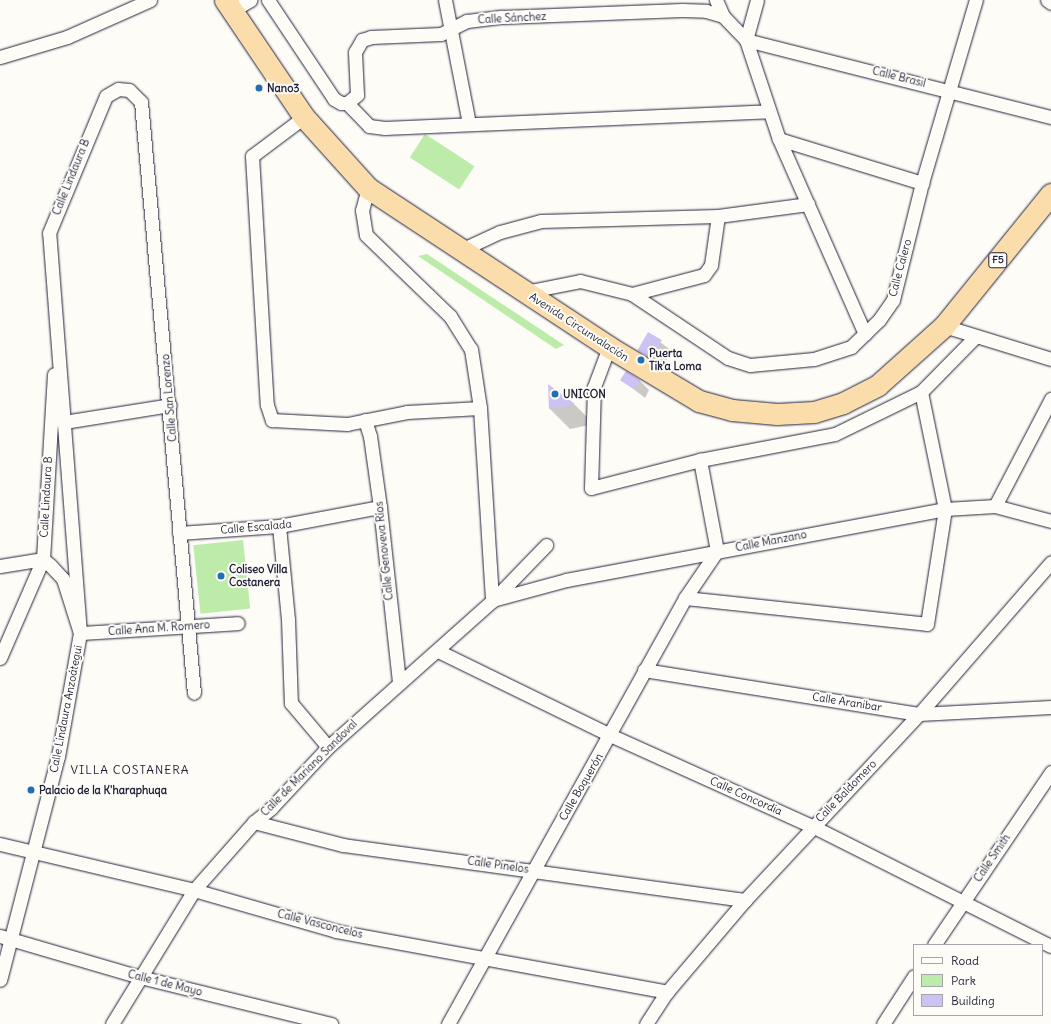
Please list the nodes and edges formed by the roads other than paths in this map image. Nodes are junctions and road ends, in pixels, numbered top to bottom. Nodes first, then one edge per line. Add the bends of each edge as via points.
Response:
1 (150, 0) edge
2 (268, 0) edge
3 (445, 0) edge
4 (716, 0) edge
5 (756, 0) edge
6 (976, 0) edge
7 (1047, 0) edge
8 (236, 3) edge
9 (1051, 3) edge
10 (723, 16) junction
11 (450, 28) junction
12 (746, 40) junction
13 (0, 56) edge
14 (948, 90) junction
15 (141, 102) joint
16 (347, 103) junction
17 (769, 111) junction
18 (304, 117) junction
19 (1051, 117) edge
20 (469, 124) junction
21 (779, 139) junction
22 (922, 183) junction
23 (368, 188) junction
24 (1051, 194) edge
25 (808, 204) junction
26 (718, 216) junction
27 (461, 250) junction
28 (525, 292) junction
29 (632, 294) junction
30 (58, 326) junction
31 (944, 326) junction
32 (865, 334) junction
33 (974, 337) junction
34 (609, 347) junction
35 (1051, 360) edge
36 (921, 392) junction
37 (1051, 399) edge
38 (170, 405) junction
39 (480, 408) junction
40 (365, 420) junction
41 (64, 422) junction
42 (700, 460) junction
43 (995, 506) junction
44 (380, 507) junction
45 (945, 509) junction
46 (1051, 521) edge
47 (280, 526) junction
48 (178, 533) junction
49 (546, 545) dead end
50 (717, 552) junction
51 (43, 559) junction
52 (1051, 562) edge
53 (0, 566) edge
54 (685, 598) junction
55 (492, 601) junction
56 (238, 623) dead end
57 (189, 627) junction
58 (80, 633) junction
59 (438, 651) junction
60 (0, 658) edge
61 (644, 670) junction
62 (399, 682) junction
63 (194, 693) dead end
64 (1051, 707) edge
65 (919, 714) junction
66 (610, 735) junction
67 (328, 747) junction
68 (1051, 772) edge
69 (254, 822) junction
70 (812, 826) junction
71 (0, 844) edge
72 (31, 851) junction
73 (533, 870) junction
74 (194, 890) junction
75 (745, 900) junction
76 (962, 903) junction
77 (5, 938) edge
78 (935, 944) edge
79 (1051, 946) edge
80 (485, 958) junction
81 (140, 978) junction
82 (913, 978) edge
83 (0, 980) edge
84 (667, 992) junction
85 (112, 1024) edge
86 (331, 1024) edge
87 (448, 1024) edge
88 (646, 1024) edge
89 (883, 1024) edge

1 - 13 street via 67,38
2 - 16 street via 334,99
3 - 11 street
4 - 10 street
5 - 12 street
6 - 14 street, Calle Calero
7 - 9 street
8 - 18 highway, Avenida Circunvalación / F5
10 - 11 street, Calle Sánchez via 706,11 682,10 502,17 467,21
10 - 12 street
11 - 16 street, Calle Sánchez via 441,34 371,37 362,40 355,52 358,95
11 - 20 street
12 - 14 street, Calle Brasil
12 - 17 street
14 - 19 street, Calle Brasil
14 - 22 street, Calle Calero
15 - 30 street, Calle Lindaura B via 129,90 118,89 106,96 61,199 49,233
15 - 38 street, Calle San Lorenzo
16 - 20 street via 370,126 385,128
17 - 20 street
17 - 21 street
18 - 23 highway, Avenida Circunvalación / F5
18 - 40 street via 252,156 268,405 272,420 347,424
21 - 22 street
21 - 25 street
22 - 32 street, Calle Calero via 893,300
23 - 27 highway, Avenida Circunvalación / F5
23 - 39 street via 362,210 366,235 450,316 471,349
24 - 31 highway, Avenida Circunvalación / F5
25 - 26 street
25 - 32 street
26 - 27 street via 541,221 500,232
26 - 29 street via 711,265 704,276
27 - 28 highway, Avenida Circunvalación / F5
28 - 29 street, Calle Calero via 580,281
28 - 34 highway, Avenida Circunvalación / F5
29 - 32 street, Calle Calero via 728,358 750,365 814,359 851,347
30 - 41 street, Calle Lindaura B
30 - 51 street, Calle Lindaura B
31 - 33 street
31 - 34 highway, Avenida Circunvalación / F5 via 878,385 843,403 814,412 777,414 732,410 699,401
33 - 35 street
33 - 36 street
34 - 42 street via 594,387 591,488
36 - 42 street via 835,434
36 - 45 street
37 - 43 street
38 - 41 street
38 - 48 street, Calle San Lorenzo
39 - 40 street via 407,412
39 - 55 street
40 - 44 street, Calle Genoveva Ríos via 370,436
41 - 58 street, Calle Lindaura B
42 - 50 street
43 - 45 street, Calle Manzano
43 - 46 street, Calle Manzano
44 - 47 street, Calle Escalada
44 - 62 street, Calle Genoveva Ríos
45 - 50 street, Calle Manzano
45 - 54 street via 927,624
47 - 48 street, Calle Escalada
47 - 67 street via 288,619 291,703
48 - 57 street, Calle San Lorenzo
49 - 55 street, Calle de Mariano Sandoval
50 - 54 street, Calle Boquerón
50 - 55 street, Calle Manzano via 566,580
51 - 53 street
51 - 58 street, Calle Lindaura Anzoátegui via 63,579
51 - 60 street, Calle Lindaura B
52 - 65 street, Calle Baldomero
54 - 61 street, Calle Boquerón
55 - 59 street, Calle de Mariano Sandoval
56 - 57 street, Calle Ana M. Romero
57 - 58 street, Calle Ana M. Romero
57 - 63 street, Calle San Lorenzo
58 - 72 street, Calle Lindaura Anzoátegui via 58,756
59 - 62 street, Calle de Mariano Sandoval
59 - 66 street, Calle Concordia
61 - 65 street, Calle Aranibar
61 - 66 street, Calle Boquerón
62 - 67 street, Calle de Mariano Sandoval
64 - 65 street, Calle Aranibar
65 - 70 street, Calle Baldomero
66 - 70 street, Calle Concordia
66 - 73 street, Calle Boquerón
67 - 69 street, Calle de Mariano Sandoval via 271,808
68 - 76 street, Calle Smith
69 - 73 street, Calle Pinelos via 343,845
69 - 74 street, Calle de Mariano Sandoval
70 - 75 street, Calle Baldomero
70 - 76 street, Calle Concordia
71 - 72 street, Calle Vasconcelos
72 - 74 street, Calle Vasconcelos
72 - 77 street, Calle Lindaura Anzoátegui
73 - 75 street, Calle Pinelos
73 - 80 street, Calle Boquerón
74 - 80 street, Calle Vasconcelos via 336,931
74 - 81 street, Calle de Mariano Sandoval
75 - 84 street, Calle Baldomero
76 - 78 street, Calle Smith
76 - 79 street, Calle Concordia
77 - 81 street, Calle 1 de Mayo
77 - 83 street, Calle Lindaura Anzoátegui
80 - 84 street, Calle Vasconcelos
80 - 87 street, Calle Boquerón
81 - 85 street, Calle de Mariano Sandoval
81 - 86 street, Calle 1 de Mayo
82 - 89 street
84 - 88 street, Calle Baldomero

